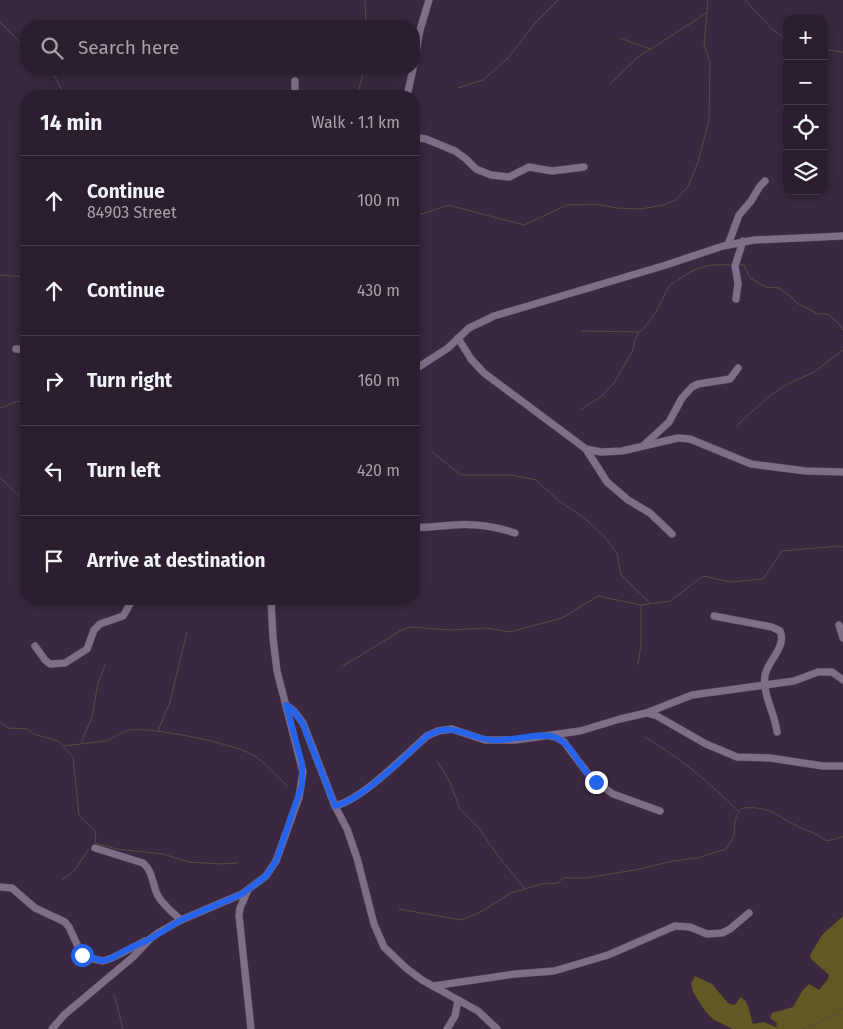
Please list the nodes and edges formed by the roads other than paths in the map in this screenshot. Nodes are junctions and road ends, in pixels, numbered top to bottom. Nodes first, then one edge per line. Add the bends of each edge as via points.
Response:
1 (429, 0) edge
2 (420, 30) edge
3 (412, 75) edge
4 (294, 81) dead end
5 (295, 90) edge
6 (408, 90) edge
7 (420, 138) edge
8 (584, 167) dead end
9 (765, 182) dead end
10 (843, 236) edge
11 (743, 241) junction
12 (728, 245) junction
13 (736, 299) dead end
14 (458, 338) junction
15 (16, 349) dead end
16 (20, 349) edge
17 (420, 366) edge
18 (738, 368) dead end
19 (641, 447) junction
20 (586, 449) junction
21 (843, 472) edge
22 (420, 527) edge
23 (515, 533) dead end
24 (672, 534) dead end
25 (130, 605) edge
26 (271, 605) edge
27 (714, 616) dead end
28 (839, 625) dead end
29 (843, 638) edge
30 (35, 646) dead end
31 (843, 680) edge
32 (764, 684) junction
33 (286, 705) junction
34 (646, 713) junction
35 (776, 732) dead end
36 (547, 735) junction
37 (843, 766) edge
38 (335, 806) junction
39 (660, 811) dead end
40 (95, 848) dead end
41 (0, 886) edge
42 (248, 890) junction
43 (749, 913) dead end
44 (181, 920) junction
45 (150, 939) junction
46 (433, 986) junction
47 (458, 1000) junction
48 (490, 1025) edge
49 (52, 1029) edge
50 (251, 1029) edge
51 (446, 1029) edge
52 (497, 1029) edge

1 - 2 street
3 - 6 street
4 - 5 street
7 - 8 street via 455,151 476,169 491,175 509,177 529,167 552,170
9 - 12 street via 740,215
10 - 11 street
11 - 12 street
11 - 13 street via 735,266
12 - 14 street via 494,316 469,328
14 - 17 street
14 - 20 street via 484,373
15 - 16 street
18 - 19 street via 730,379 692,387 669,422
19 - 20 street via 612,452
19 - 21 street via 678,438 690,439 751,464
20 - 24 street via 607,482 650,513
22 - 23 street via 484,525
25 - 30 street via 123,616 100,624 94,630 87,649 65,663 50,664
26 - 33 street via 277,671
27 - 32 street via 780,631 781,645 766,670
28 - 29 street
31 - 32 street via 826,671 794,681
32 - 34 street via 692,695
32 - 35 street via 776,721
33 - 38 street via 303,724
33 - 42 street via 302,764 302,785 276,861 266,876
34 - 36 street via 580,731
34 - 37 street via 737,757
36 - 38 street via 491,740 452,729 438,730 364,791
36 - 39 street via 564,742 592,779 613,794
38 - 46 street via 347,829 374,924 384,947 406,968
40 - 44 street via 149,867 159,897
41 - 45 street via 12,888 35,908 65,922 82,955 103,961
42 - 44 street
42 - 50 street via 239,915
43 - 46 street via 722,933 707,934 690,927 675,926 608,955 554,971
44 - 45 street
45 - 49 street
46 - 47 street
47 - 48 street via 478,1011
47 - 51 street via 455,1016
48 - 52 street

